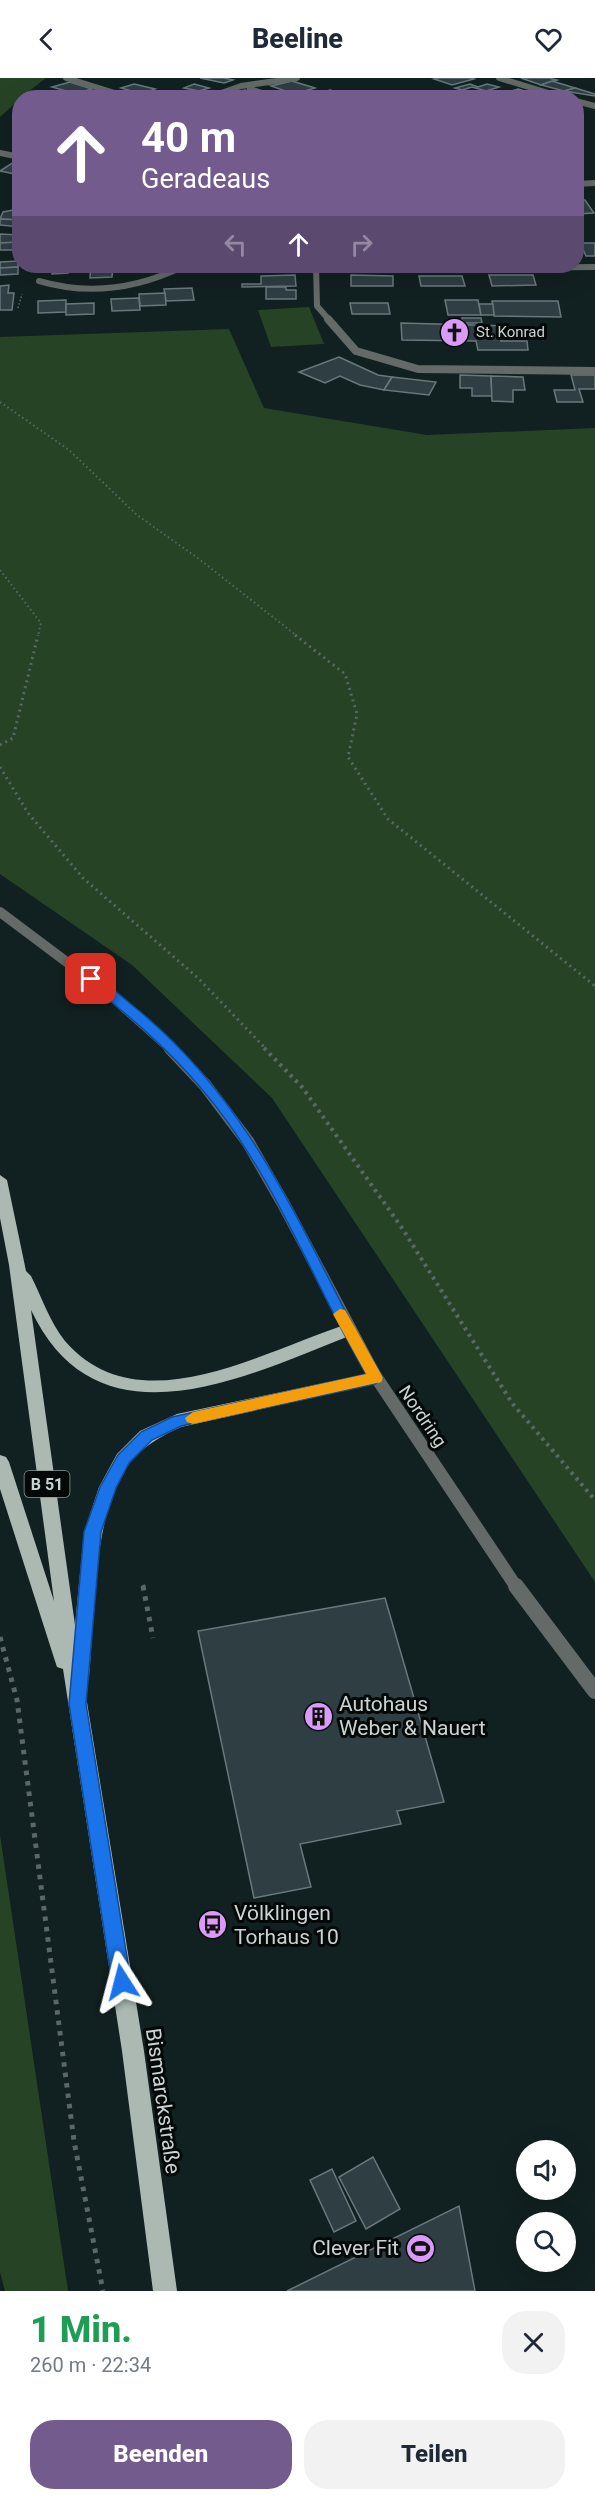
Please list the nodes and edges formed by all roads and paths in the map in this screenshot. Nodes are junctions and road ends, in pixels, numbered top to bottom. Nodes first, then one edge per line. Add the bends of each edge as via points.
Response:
1 (66, 78) edge
2 (297, 78) edge
3 (500, 78) edge
4 (241, 86) junction
5 (105, 90) edge
6 (230, 90) edge
7 (253, 90) edge
8 (540, 90) edge
9 (167, 273) edge
10 (316, 273) edge
11 (39, 281) dead end
12 (595, 371) edge
13 (0, 402) edge
14 (0, 570) edge
15 (0, 745) edge
16 (0, 767) edge
17 (0, 912) edge
18 (595, 986) edge
19 (0, 1180) edge
20 (17, 1265) junction
21 (348, 1330) junction
22 (375, 1378) junction
23 (0, 1462) edge
24 (595, 1500) edge
25 (143, 1585) dead end
26 (0, 1637) edge
27 (153, 1638) dead end
28 (595, 1692) edge
29 (77, 1704) junction
30 (103, 2291) edge
31 (165, 2291) edge

1 - 5 street
2 - 4 street
3 - 8 street
4 - 6 street
4 - 7 street
9 - 11 street via 135,286 108,290
10 - 12 street via 317,306 356,351 418,369
13 - 18 path via 69,450 137,515 345,675 357,714 348,757 388,819
14 - 15 path via 41,623 13,738
16 - 24 path via 28,813 83,878 198,978 302,1087 402,1228 512,1403
17 - 21 street, Nordring via 153,1028 206,1085 237,1126 287,1208
19 - 20 main road, B 51
20 - 21 main road via 60,1347 81,1367 110,1382 142,1388 193,1384
20 - 29 main road, B 51
21 - 22 street, Nordring
22 - 28 street, Nordring via 557,1647
22 - 29 main road via 177,1421 146,1436 123,1459 108,1487 93,1532
23 - 29 main road
25 - 27 path
26 - 30 path via 17,1700 74,2141
29 - 31 main road, Bismarckstraße / B 51 via 133,2051

